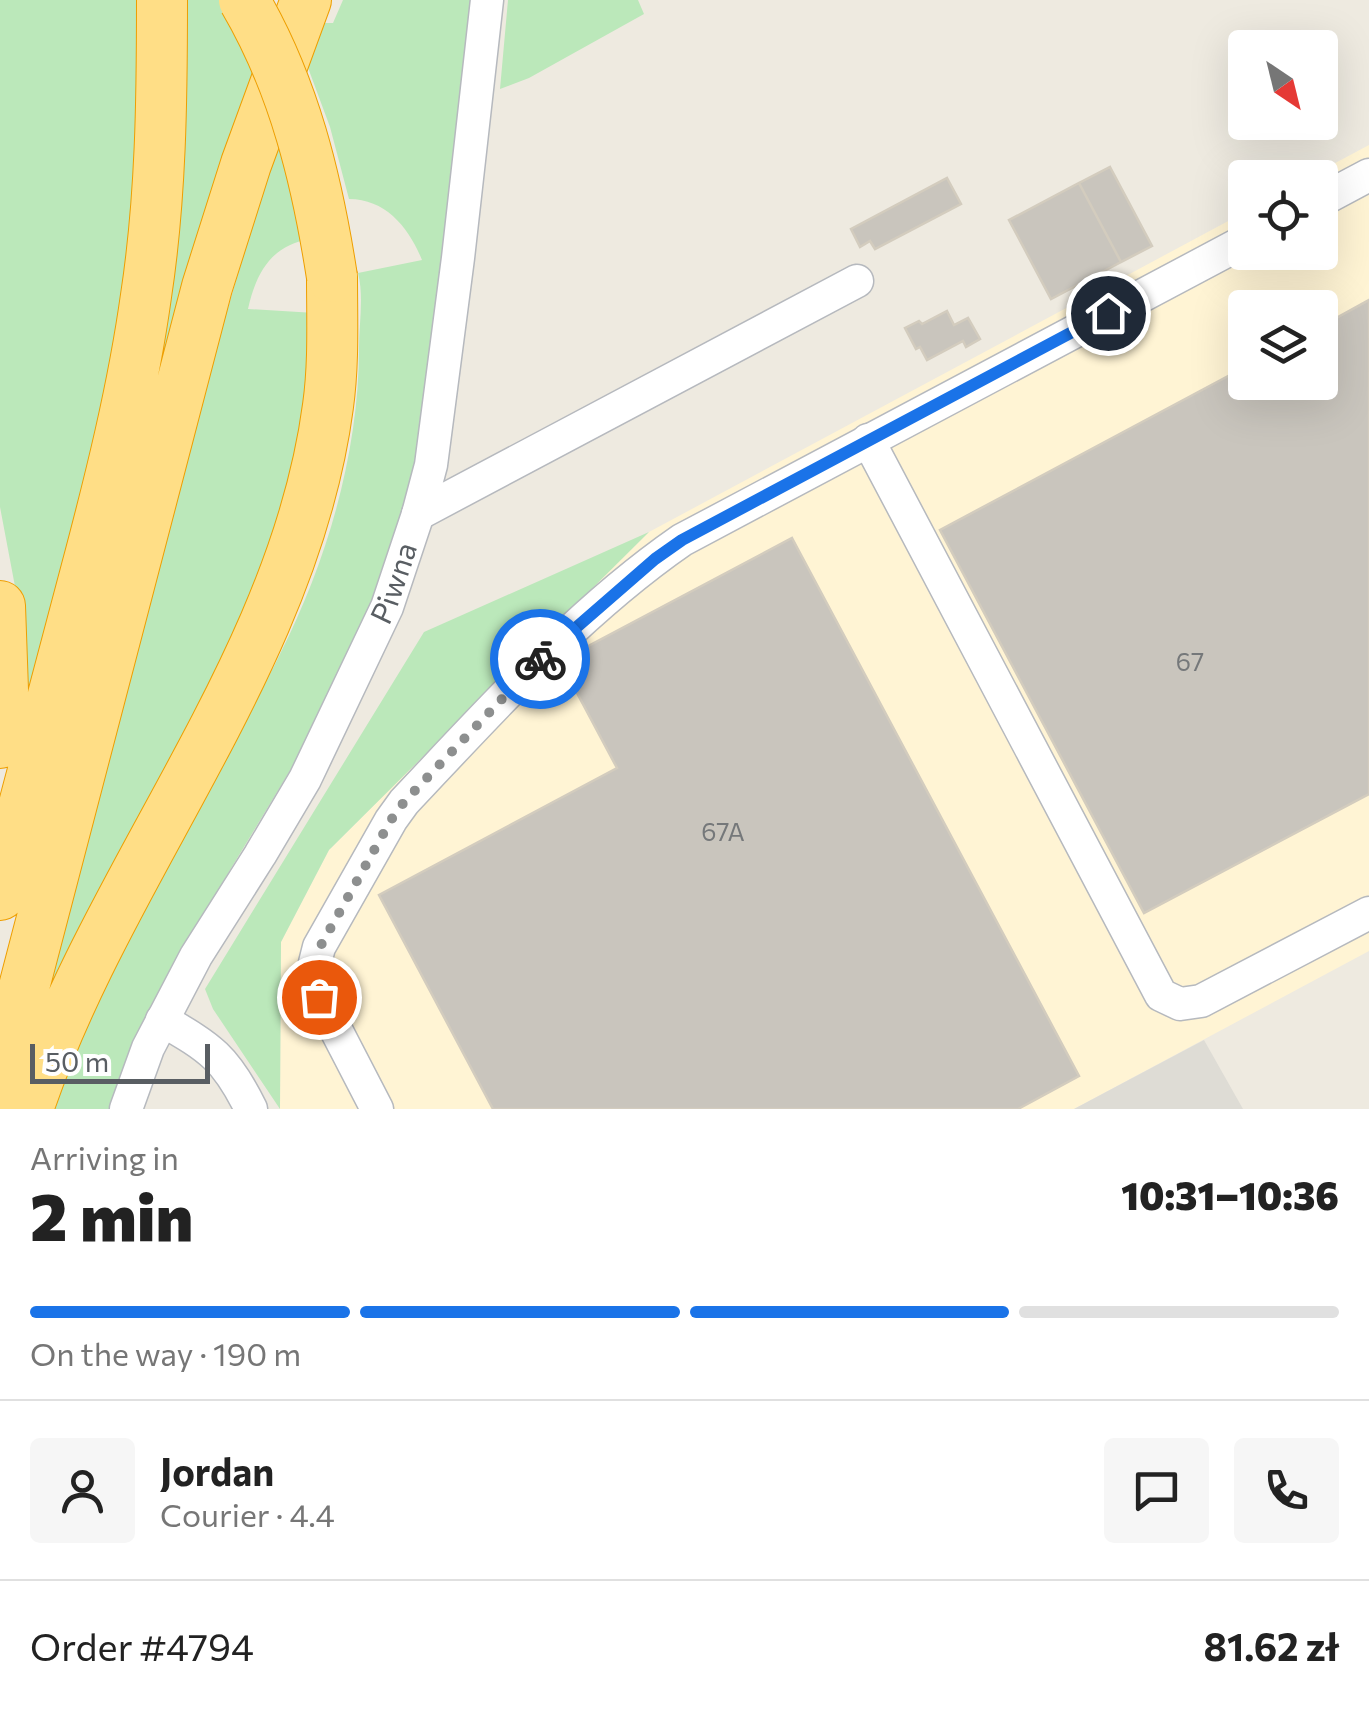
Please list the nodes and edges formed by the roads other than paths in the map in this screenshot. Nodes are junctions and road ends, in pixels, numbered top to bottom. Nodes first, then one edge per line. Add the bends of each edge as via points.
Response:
1 (162, 0) edge
2 (244, 0) edge
3 (306, 0) edge
4 (487, 0) edge
5 (1369, 175) edge
6 (1338, 191) edge
7 (1228, 250) edge
8 (857, 281) dead end
9 (868, 440) junction
10 (418, 514) junction
11 (0, 606) edge
12 (0, 743) edge
13 (0, 895) edge
14 (1369, 912) edge
15 (162, 1020) junction
16 (0, 1090) edge
17 (28, 1109) edge
18 (126, 1109) edge
19 (251, 1109) edge
20 (376, 1109) edge

1 - 13 highway via 158,191 146,298 103,505
2 - 17 highway, bridge via 284,80 323,218 332,277 328,409 285,572 248,659 63,1020
3 - 16 highway via 207,287
4 - 10 street, Piwna via 431,464
5 - 6 street
7 - 9 street
8 - 10 street
9 - 14 street via 1161,996 1180,1004 1201,1002
9 - 20 street via 655,559 538,661 404,802 316,963 322,1003
10 - 15 street, Piwna via 387,607 305,779
11 - 12 highway
15 - 18 street, Piwna
15 - 19 street via 222,1060

